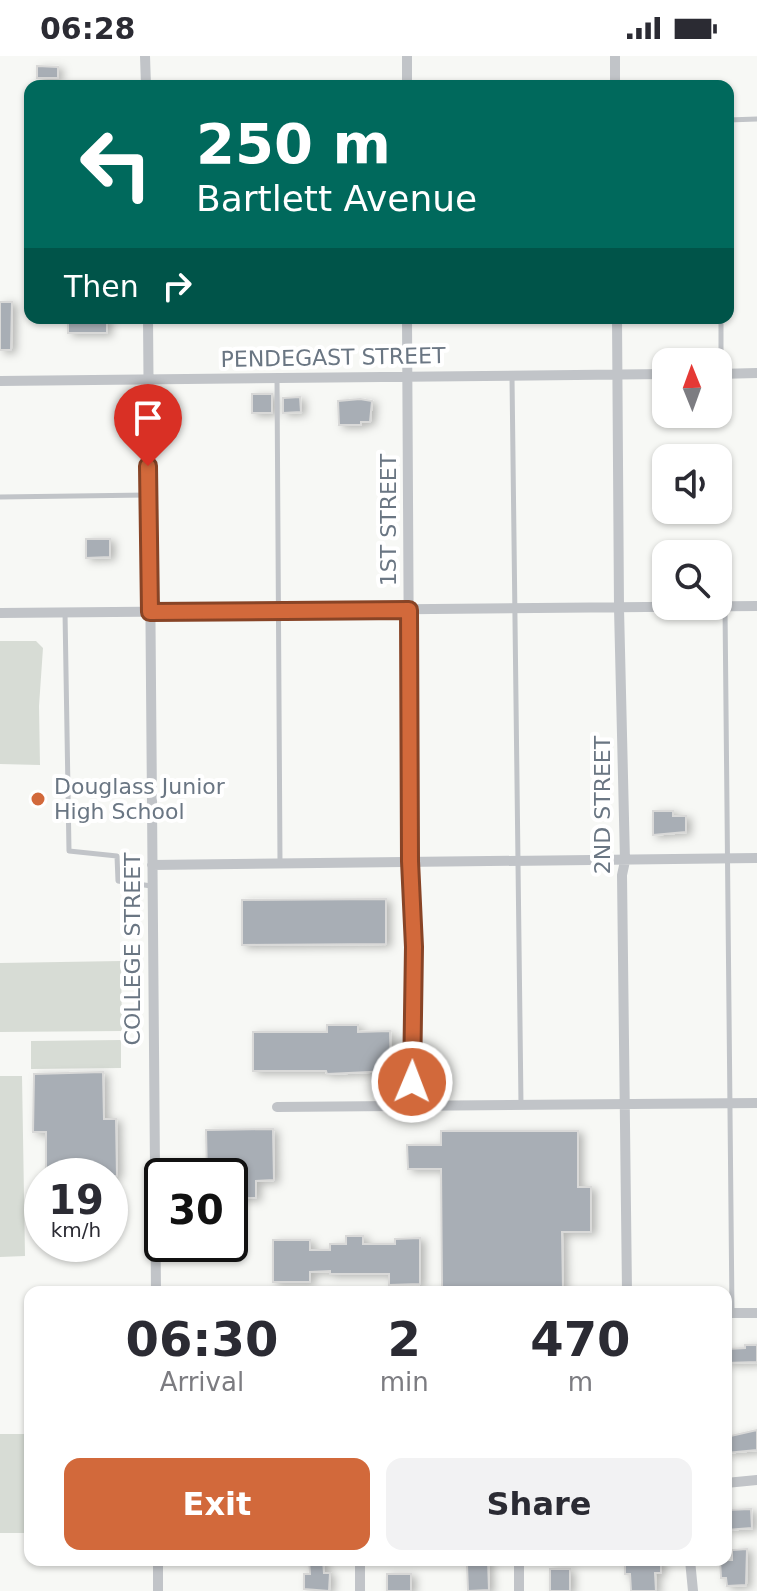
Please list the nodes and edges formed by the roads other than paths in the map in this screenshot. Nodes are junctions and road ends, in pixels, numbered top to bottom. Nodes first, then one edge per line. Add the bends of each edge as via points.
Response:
1 (145, 56) edge
2 (407, 56) edge
3 (615, 56) edge
4 (146, 80) edge
5 (407, 80) edge
6 (615, 80) edge
7 (757, 119) edge
8 (734, 120) edge
9 (148, 324) edge
10 (407, 324) edge
11 (617, 324) edge
12 (721, 324) edge
13 (720, 348) edge
14 (757, 373) edge
15 (652, 374) edge
16 (732, 374) edge
17 (617, 375) junction
18 (512, 376) junction
19 (407, 377) junction
20 (277, 378) junction
21 (149, 379) junction
22 (0, 381) edge
23 (148, 495) junction
24 (0, 497) edge
25 (757, 606) edge
26 (732, 607) edge
27 (619, 608) junction
28 (652, 608) edge
29 (515, 609) junction
30 (279, 610) junction
31 (409, 610) junction
32 (65, 612) junction
33 (150, 612) junction
34 (0, 613) edge
35 (725, 620) edge
36 (757, 858) edge
37 (728, 859) junction
38 (517, 860) junction
39 (410, 861) junction
40 (625, 861) junction
41 (280, 864) junction
42 (152, 865) junction
43 (152, 886) junction
44 (731, 1103) junction
45 (757, 1103) edge
46 (521, 1105) junction
47 (624, 1105) junction
48 (413, 1106) junction
49 (277, 1107) dead end
50 (156, 1286) edge
51 (627, 1286) edge
52 (729, 1286) edge
53 (732, 1313) edge
54 (757, 1313) edge
55 (757, 1480) edge
56 (732, 1482) edge
57 (158, 1566) edge
58 (360, 1566) edge
59 (519, 1566) edge
60 (691, 1566) edge
61 (158, 1591) edge
62 (360, 1591) edge
63 (519, 1591) edge
64 (693, 1591) edge

1 - 4 street
2 - 5 street
3 - 6 street
7 - 8 lane
9 - 21 street, COLLEGE STREET
10 - 19 street, 1ST STREET
11 - 17 street, 2ND STREET
12 - 13 lane
14 - 16 street
15 - 17 street, PENDEGAST STREET
17 - 18 street, PENDEGAST STREET
17 - 27 street, 2ND STREET
18 - 19 street, PENDEGAST STREET
18 - 29 lane
19 - 20 street, PENDEGAST STREET
19 - 31 street, 1ST STREET
20 - 21 street, PENDEGAST STREET
20 - 30 lane
21 - 22 street, PENDEGAST STREET
21 - 23 street, COLLEGE STREET
23 - 24 lane
23 - 33 street, COLLEGE STREET
25 - 26 street
27 - 28 street
27 - 29 street
27 - 40 street, 2ND STREET
29 - 31 street
29 - 38 lane
30 - 31 street
30 - 33 street
30 - 41 lane
31 - 39 street, 1ST STREET
32 - 33 street
32 - 34 street
32 - 43 lane via 69,851 117,856 118,881
33 - 42 street, COLLEGE STREET
35 - 37 lane
36 - 37 street
37 - 40 street
37 - 44 lane
38 - 39 street
38 - 40 street
38 - 46 lane
39 - 41 street
39 - 48 street, 1ST STREET
40 - 47 street, 2ND STREET
41 - 42 street
42 - 43 street, COLLEGE STREET
43 - 50 street, COLLEGE STREET
44 - 45 street
44 - 47 street
44 - 52 lane
46 - 47 street
46 - 48 street
47 - 51 street, 2ND STREET
48 - 49 street
53 - 54 street
55 - 56 street
57 - 61 street
58 - 62 street
59 - 63 street
60 - 64 street

